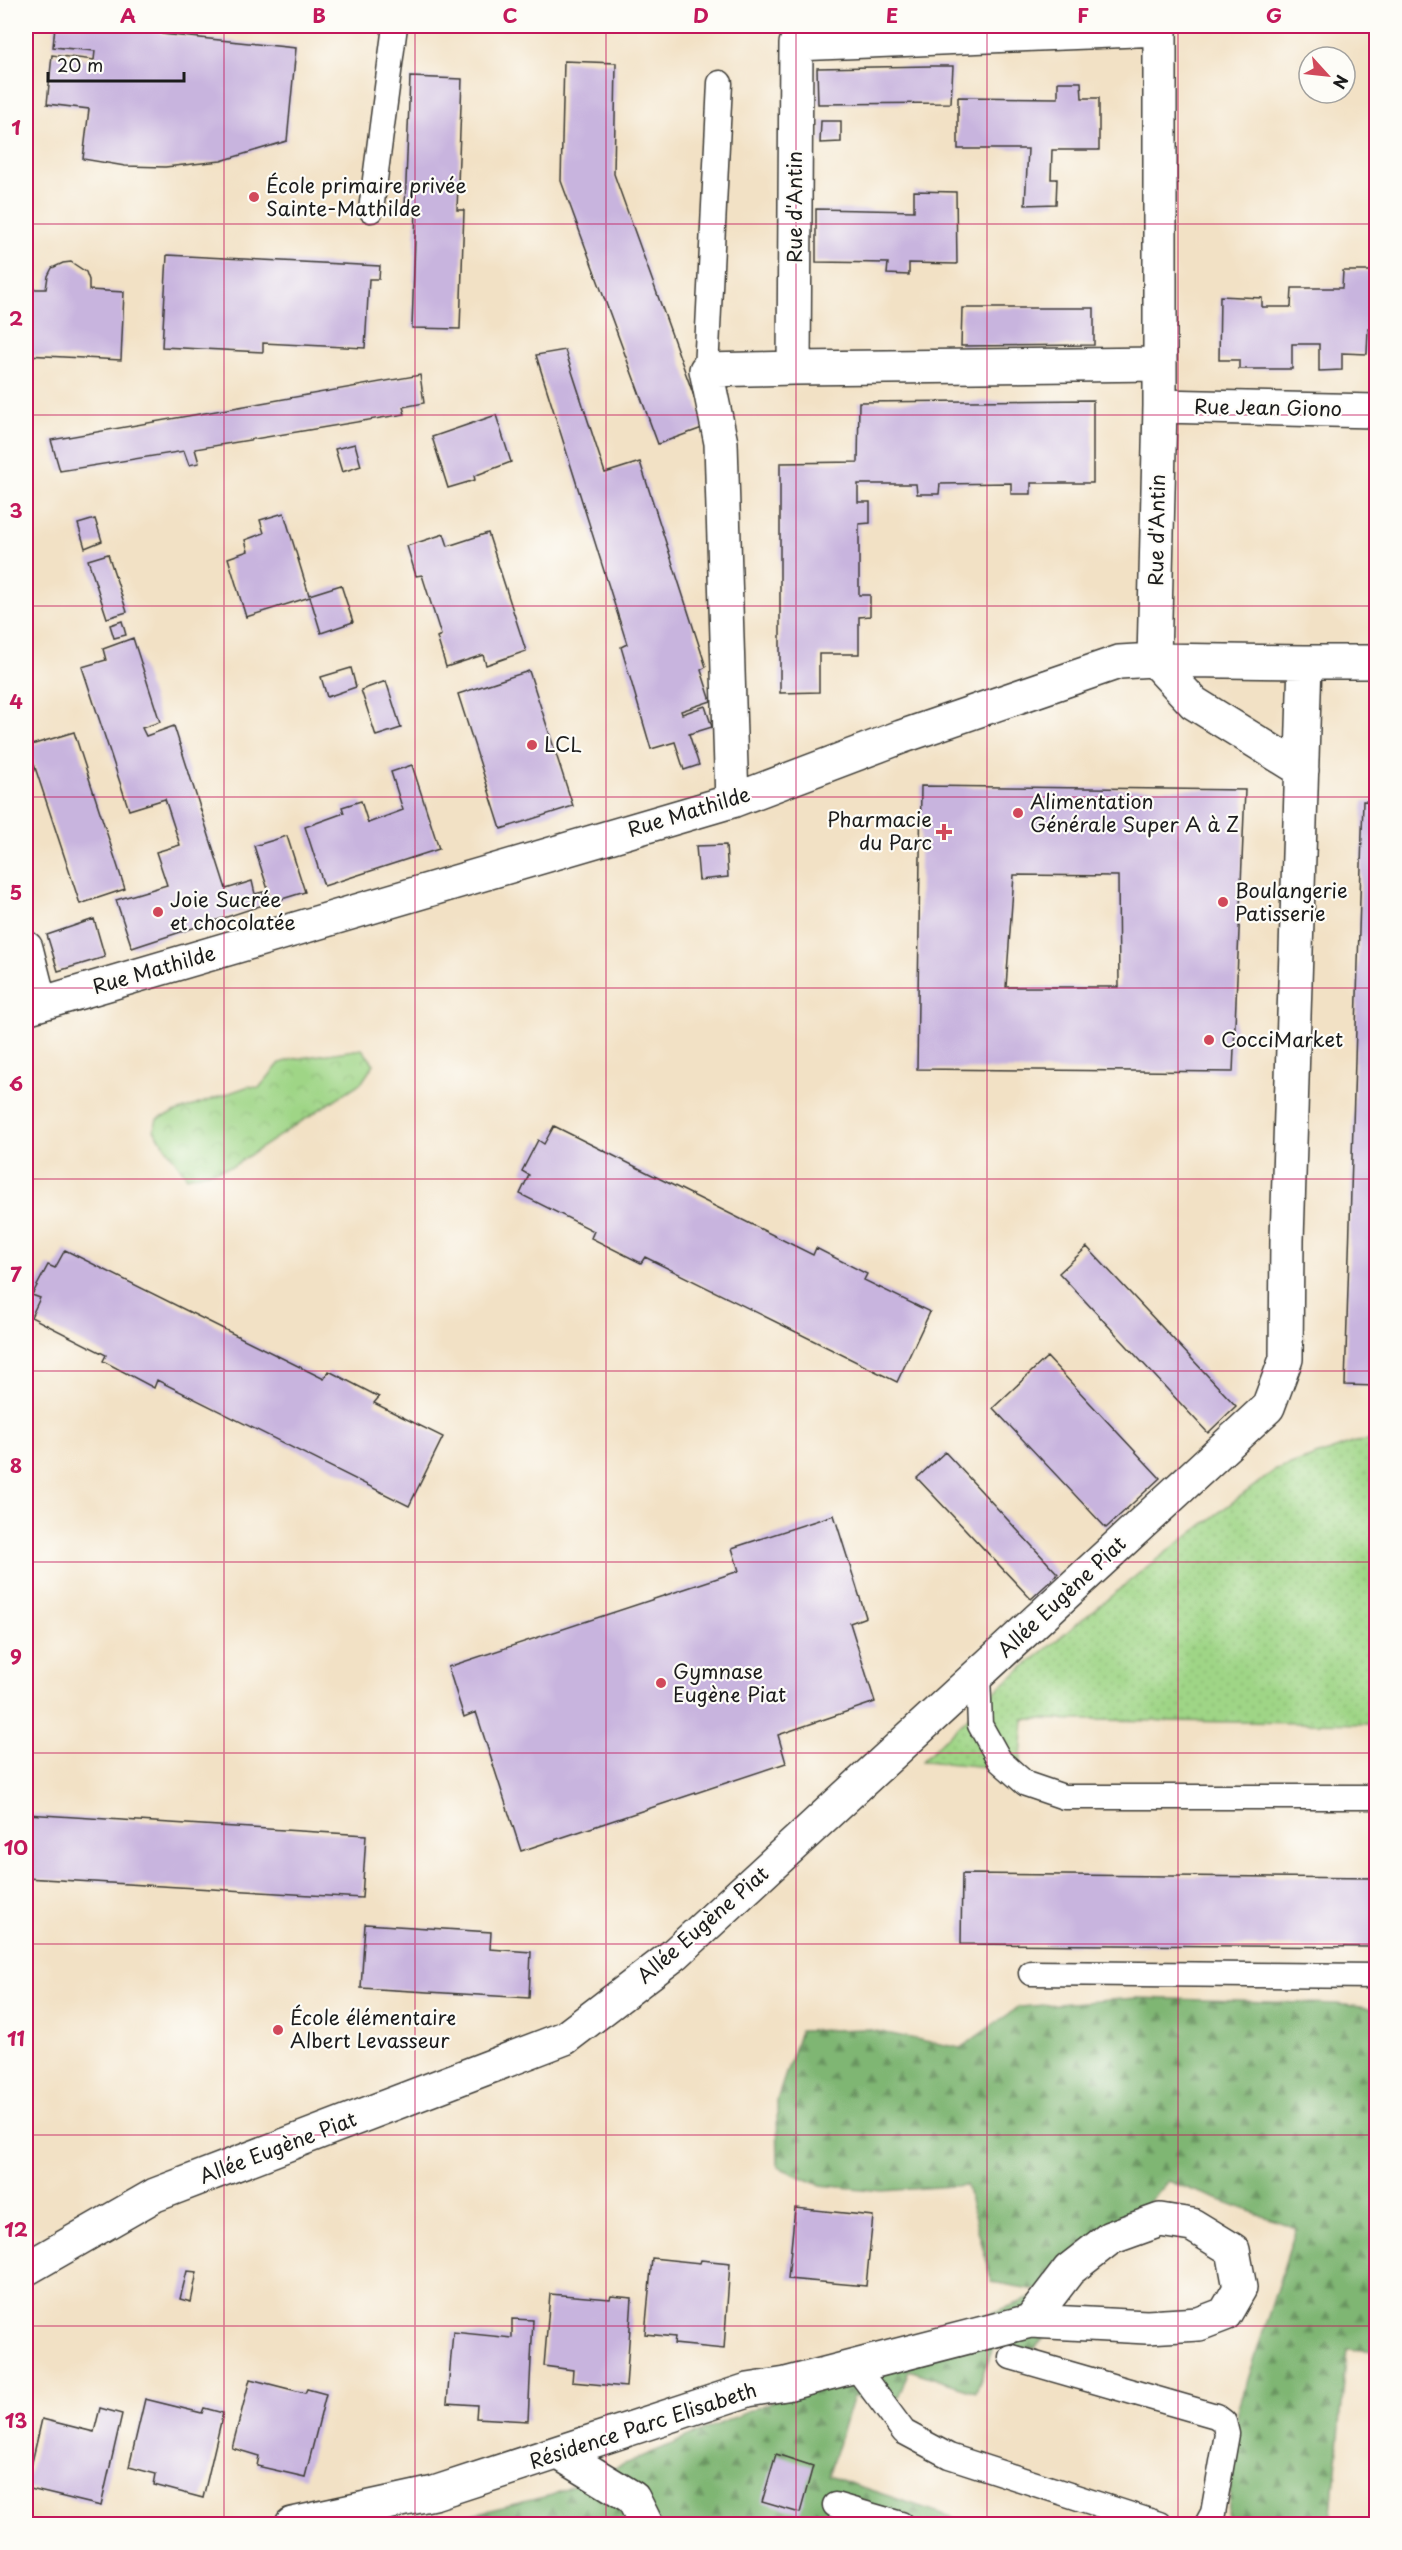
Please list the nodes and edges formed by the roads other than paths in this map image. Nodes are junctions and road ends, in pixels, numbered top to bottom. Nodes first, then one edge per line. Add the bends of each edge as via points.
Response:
1 (395, 26) edge
2 (1160, 27) edge
3 (720, 83) dead end
4 (371, 210) dead end
5 (1160, 364) junction
6 (794, 368) junction
7 (706, 370) junction
8 (1161, 406) junction
9 (1377, 411) edge
10 (1154, 660) junction
11 (1305, 662) junction
12 (1377, 662) edge
13 (1302, 770) junction
14 (732, 801) junction
15 (26, 948) edge
16 (33, 1005) edge
17 (978, 1675) junction
18 (1377, 1797) edge
19 (1031, 1973) dead end
20 (1377, 1976) edge
21 (26, 2269) edge
22 (1030, 2321) junction
23 (1011, 2358) dead end
24 (855, 2366) junction
25 (559, 2453) junction
26 (835, 2505) dead end
27 (292, 2524) edge
28 (646, 2524) edge
29 (901, 2524) edge
30 (1159, 2524) edge
31 (1207, 2524) edge

1 - 4 lane
2 - 5 street, Rue d'Antin
2 - 6 street, Rue d'Antin via 796,44
3 - 7 lane
5 - 6 street
5 - 8 street, Rue d'Antin
6 - 7 street
7 - 14 street via 721,443
8 - 9 street, Rue Jean Giono
8 - 10 street, Rue d'Antin
10 - 11 street, Rue Mathilde
10 - 13 street via 1194,703
10 - 14 street, Rue Mathilde via 1119,662
11 - 12 street, Rue Mathilde
11 - 13 street
13 - 17 street, Allée Eugène Piat via 1286,1359 1268,1407
14 - 16 street, Rue Mathilde
15 - 16 street, Rue Mathilde
17 - 18 lane via 980,1725 1000,1761 1026,1784 1064,1797
17 - 21 street, Allée Eugène Piat via 675,1954 565,2038 155,2195
19 - 20 lane
22 - 22 street, Résidence Parc Elisabeth via 1069,2270 1110,2238 1160,2220 1192,2225 1233,2250 1240,2288 1225,2314 1199,2324 1147,2327
22 - 24 street, Résidence Parc Elisabeth
23 - 31 lane via 1215,2416 1224,2422 1227,2434
24 - 25 street, Résidence Parc Elisabeth via 748,2390
24 - 30 lane via 904,2432 949,2456
25 - 27 street, Résidence Parc Elisabeth via 434,2493
25 - 28 street via 633,2498
26 - 29 lane

